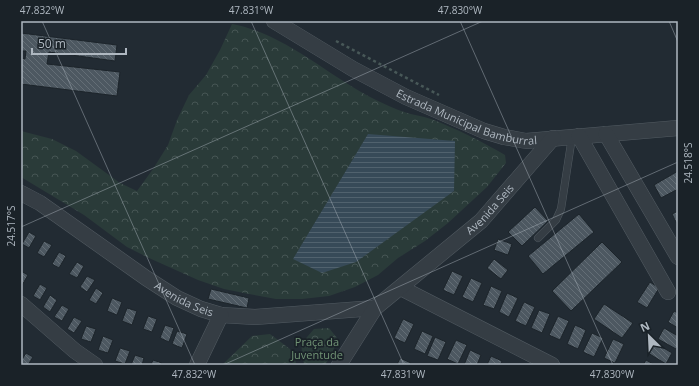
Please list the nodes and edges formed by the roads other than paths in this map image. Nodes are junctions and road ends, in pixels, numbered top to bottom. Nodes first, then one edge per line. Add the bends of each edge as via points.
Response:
1 (274, 21) edge
2 (678, 128) edge
3 (606, 134) junction
4 (576, 136) junction
5 (553, 138) junction
6 (21, 194) edge
7 (538, 238) dead end
8 (678, 257) edge
9 (401, 288) junction
10 (668, 292) dead end
11 (21, 304) edge
12 (374, 308) junction
13 (221, 314) junction
14 (95, 365) edge
15 (197, 365) edge
16 (339, 365) edge
17 (552, 365) edge

1 - 5 street, Estrada Municipal Bamburral via 353,69 406,97 484,131 526,141
2 - 3 street, Estrada Municipal Bamburral
3 - 4 street, Estrada Municipal Bamburral
3 - 8 street
4 - 5 street, Estrada Municipal Bamburral
4 - 7 lane via 561,209 556,220
4 - 10 street
5 - 9 street, Avenida Seis via 481,221
6 - 13 street, Avenida Seis via 40,203 171,294 201,309
9 - 12 street, Avenida Seis
9 - 17 street
11 - 14 street
12 - 13 street, Avenida Seis via 255,317
12 - 16 street
13 - 15 street

